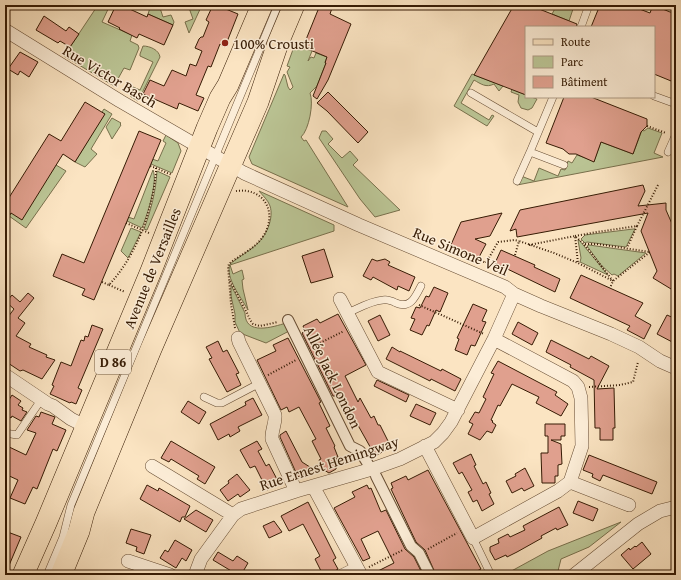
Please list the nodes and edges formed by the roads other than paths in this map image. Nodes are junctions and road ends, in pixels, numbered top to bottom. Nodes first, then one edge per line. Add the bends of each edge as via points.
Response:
1 (262, 5) edge
2 (278, 5) edge
3 (589, 5) edge
4 (299, 6) edge
5 (581, 26) edge
6 (5, 30) edge
7 (471, 94) dead end
8 (655, 96) edge
9 (553, 98) edge
10 (676, 104) edge
11 (538, 132) junction
12 (675, 135) edge
13 (530, 152) junction
14 (668, 152) dead end
15 (220, 164) junction
16 (564, 165) dead end
17 (517, 181) dead end
18 (421, 286) dead end
19 (514, 294) junction
20 (340, 299) dead end
21 (348, 313) junction
22 (288, 320) road end
23 (238, 338) road end
24 (494, 339) junction
25 (676, 368) edge
26 (5, 375) edge
27 (259, 382) junction
28 (204, 397) dead end
29 (41, 400) junction
30 (458, 410) junction
31 (86, 427) junction
32 (5, 433) edge
33 (426, 446) junction
34 (368, 464) dead end
35 (152, 466) dead end
36 (376, 476) dead end
37 (570, 482) junction
38 (313, 486) junction
39 (296, 491) junction
40 (628, 505) dead end
41 (676, 507) edge
42 (233, 516) junction
43 (470, 533) junction
44 (128, 561) dead end
45 (358, 571) edge
46 (490, 573) dead end
47 (23, 575) edge
48 (47, 575) edge
49 (62, 575) edge
50 (170, 575) edge
51 (195, 575) edge
52 (337, 575) edge
53 (430, 575) edge
54 (574, 575) edge

1 - 15 main road, Avenue de Versailles / D 86
2 - 15 lane, Avenue de Versailles
3 - 5 lane
4 - 15 main road, Avenue de Versailles / D 86 via 278,43 258,102
6 - 15 street, Rue Victor Basch
7 - 11 lane
8 - 10 lane
9 - 11 lane
11 - 13 lane
12 - 14 lane
13 - 16 lane
13 - 17 lane
15 - 19 street, Rue Simone Veil via 506,287
15 - 31 main road, Avenue de Versailles / D 86 via 151,271
15 - 48 lane, Avenue de Versailles via 179,244 71,504 63,538
15 - 49 main road, Avenue de Versailles / D 86 via 142,372 84,512
18 - 21 lane via 410,303 404,305 386,299 372,301
19 - 24 street, Rue Ernest Hemingway
19 - 25 street, Rue Simone Veil via 618,337
20 - 21 street
21 - 30 street via 378,372
22 - 34 street, Allée Jack London via 350,446 360,451
23 - 27 street
24 - 30 street, Rue Ernest Hemingway
24 - 37 street via 573,381 578,387 581,398 582,446
26 - 29 street
27 - 28 lane via 222,403
27 - 39 street via 276,415 272,439
29 - 31 street
29 - 32 lane via 17,435
30 - 33 street, Rue Ernest Hemingway via 443,434
31 - 47 main road, Avenue de Versailles / D 86
33 - 38 street, Rue Ernest Hemingway via 372,469
33 - 43 street
35 - 42 street
36 - 53 street via 411,546 419,553
37 - 40 street
37 - 43 street via 558,491
38 - 39 street, Rue Ernest Hemingway
38 - 45 street
39 - 42 street, Rue Ernest Hemingway via 245,507
41 - 54 street via 660,511 638,524
42 - 51 street, Rue Ernest Hemingway via 201,559
43 - 46 lane
44 - 50 street
45 - 52 lane

